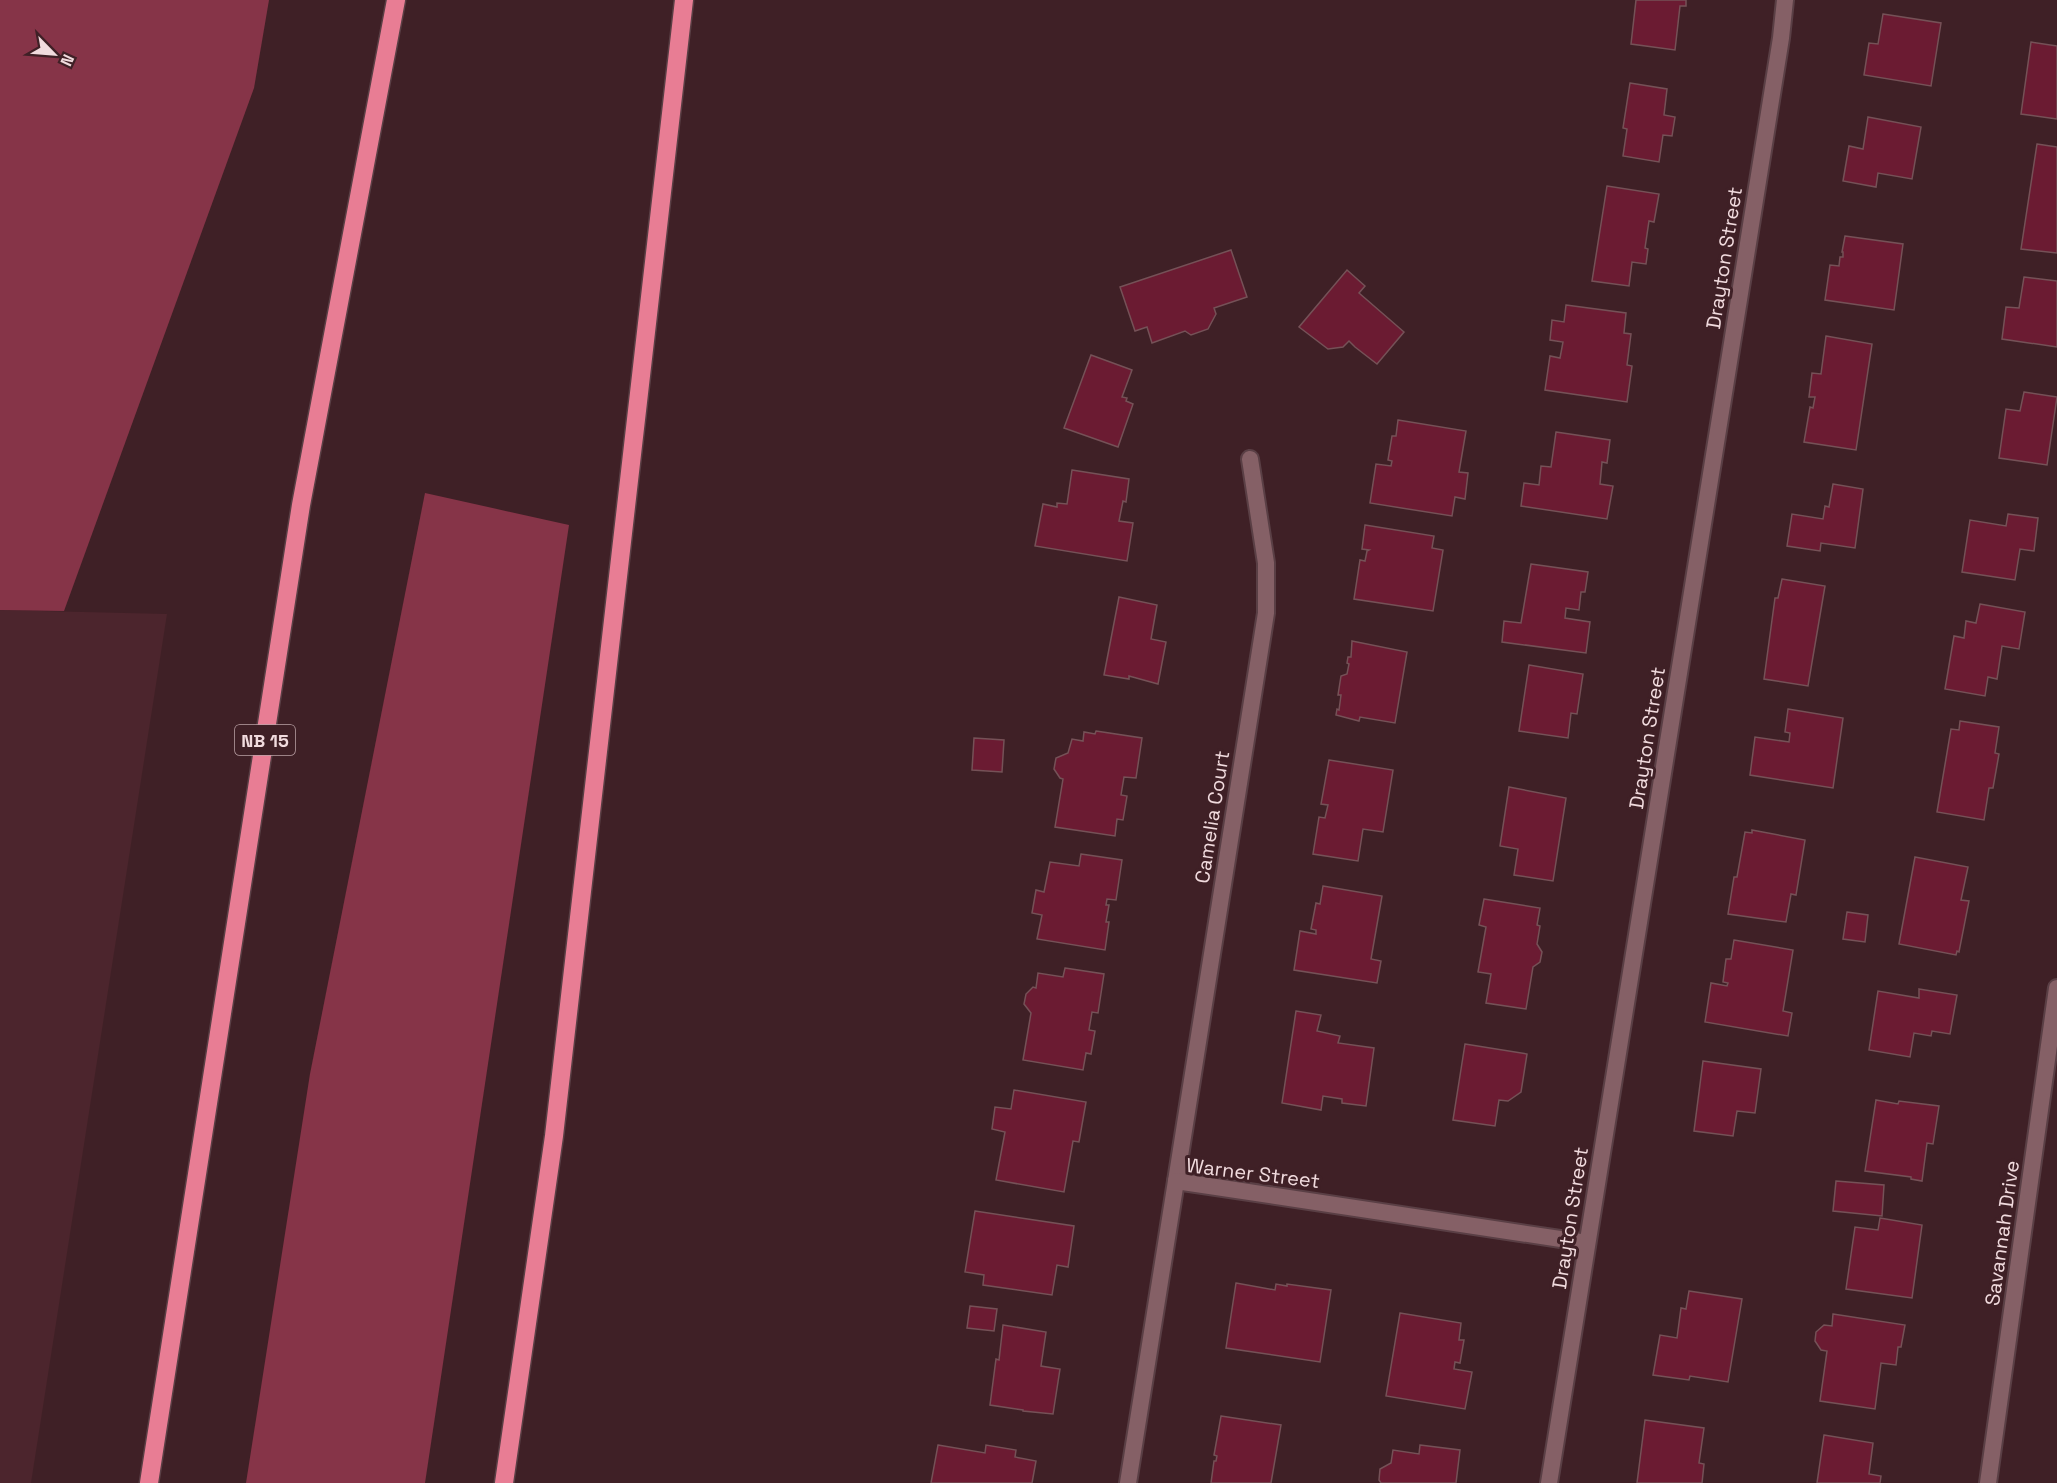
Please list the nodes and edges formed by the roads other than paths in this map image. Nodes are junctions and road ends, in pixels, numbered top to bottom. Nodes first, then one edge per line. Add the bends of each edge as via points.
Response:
1 (396, 0) edge
2 (684, 0) edge
3 (1785, 0) edge
4 (1250, 459) dead end
5 (2057, 988) edge
6 (1176, 1181) junction
7 (1587, 1244) junction
8 (149, 1483) edge
9 (504, 1483) edge
10 (1128, 1483) edge
11 (1549, 1483) edge
12 (1988, 1483) edge

1 - 8 highway, NB 15 via 301,505
2 - 9 highway via 555,1136
3 - 7 street, Drayton Street
4 - 6 street, Camelia Court via 1266,563 1266,613
5 - 12 street, Savannah Drive
6 - 7 street, Warner Street
6 - 10 street, Warner Street
7 - 11 street, Drayton Street

